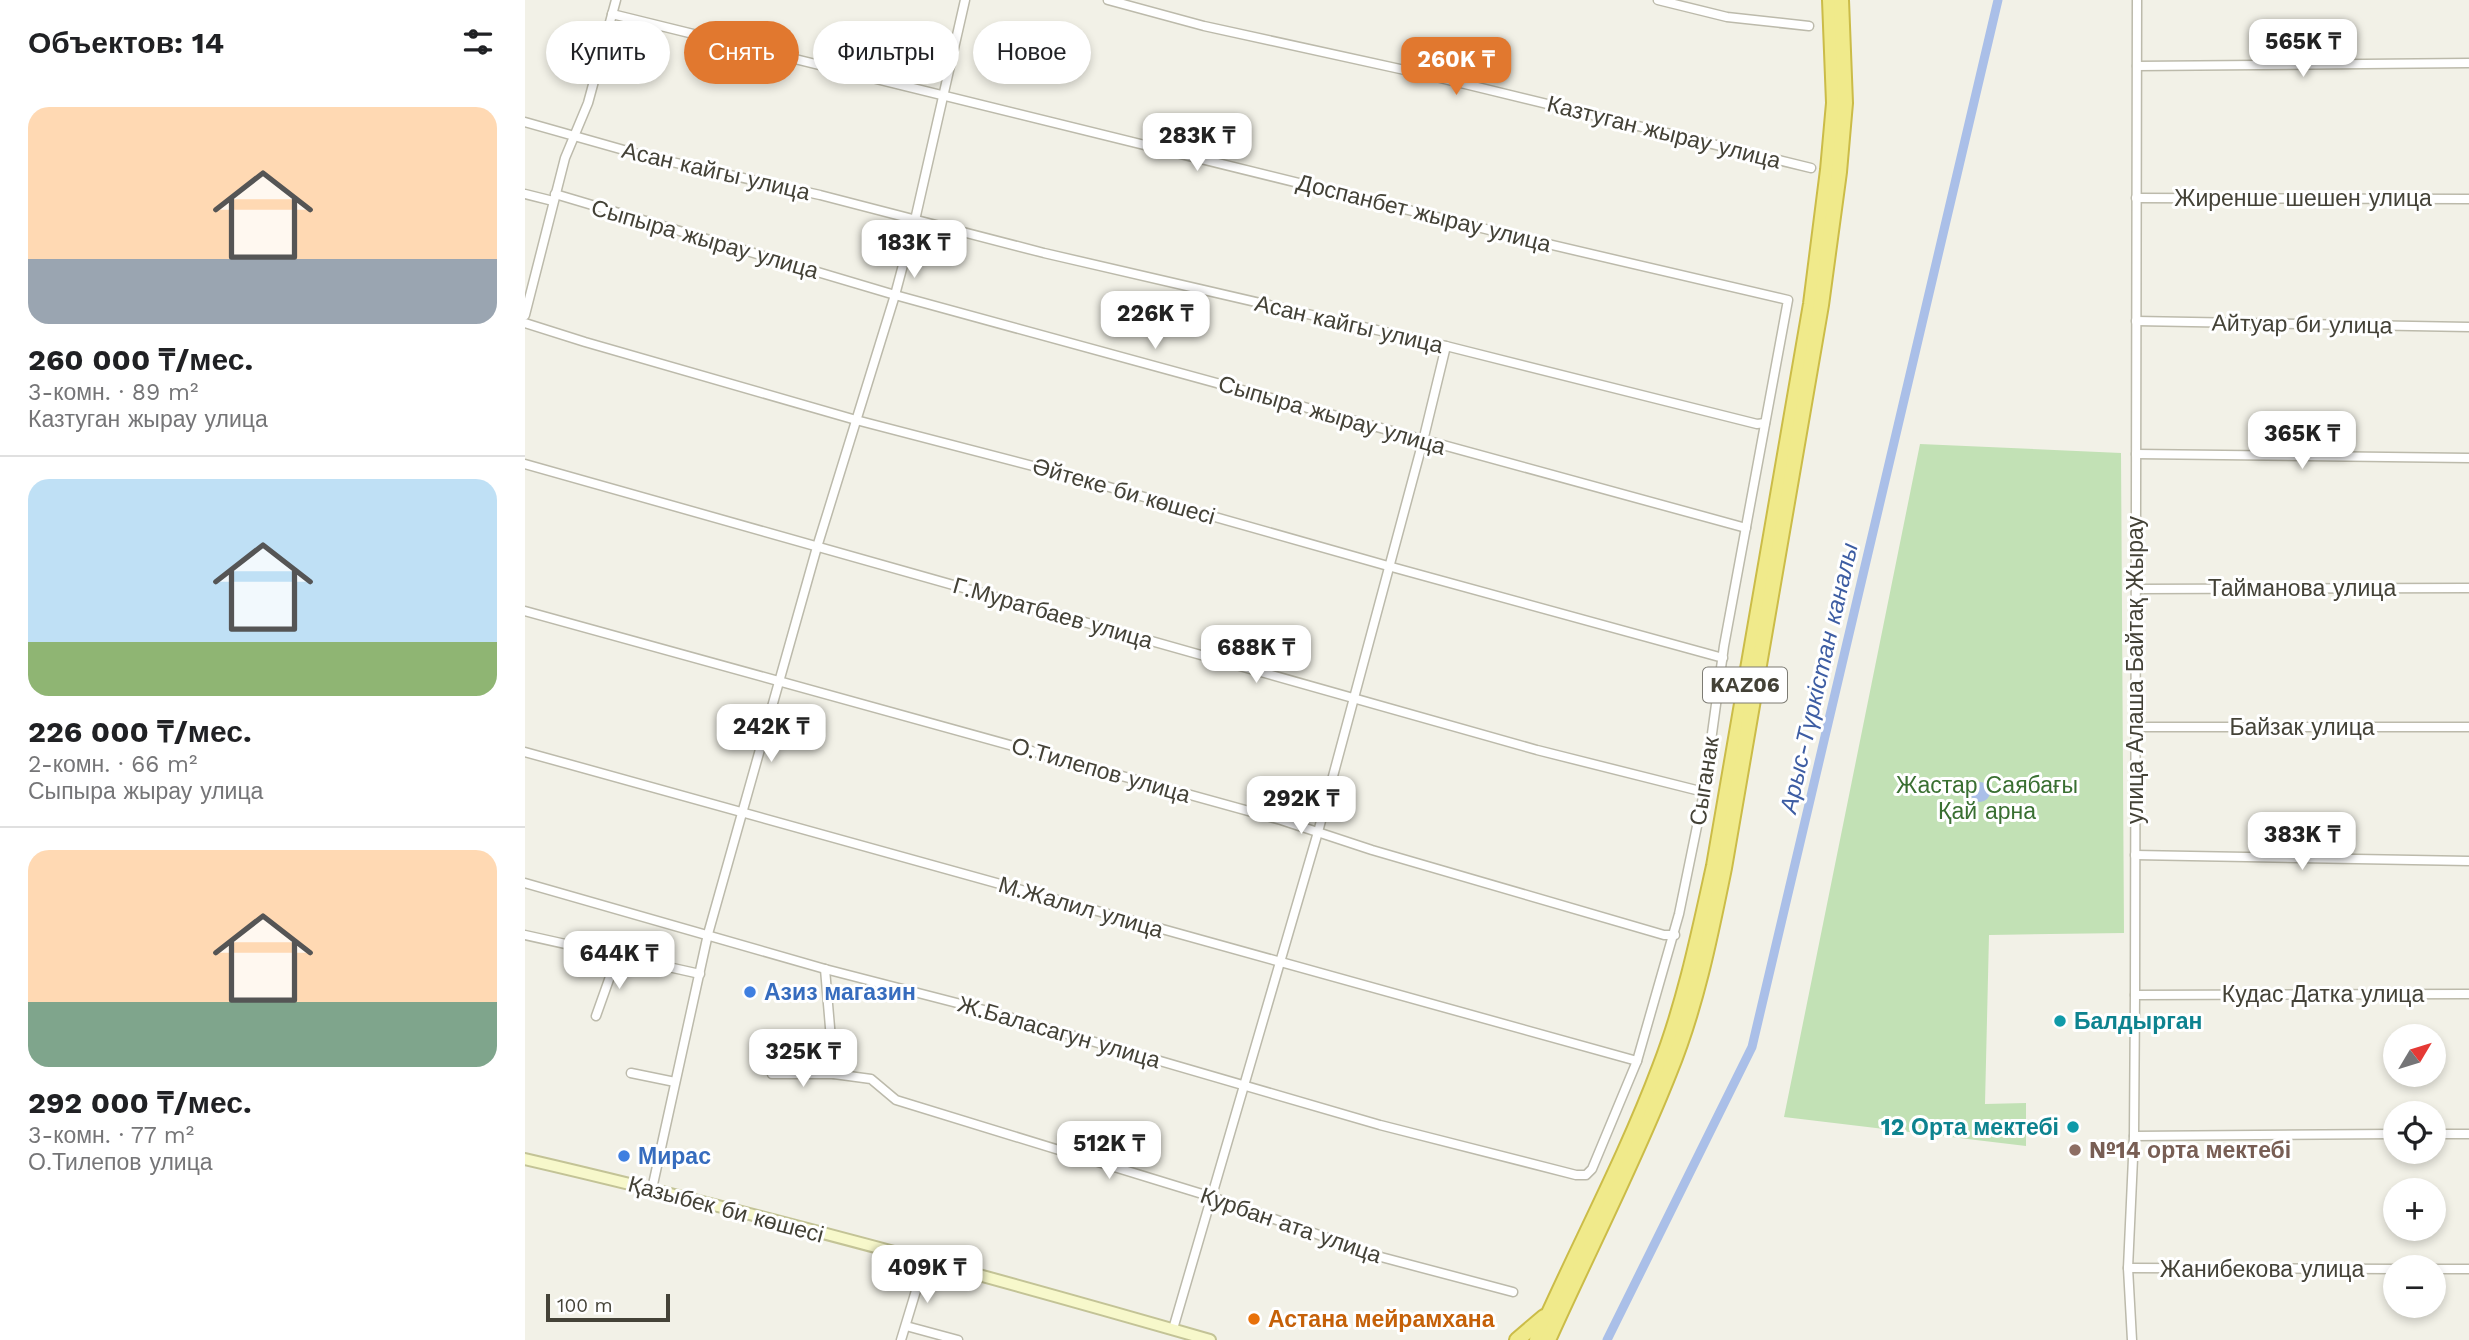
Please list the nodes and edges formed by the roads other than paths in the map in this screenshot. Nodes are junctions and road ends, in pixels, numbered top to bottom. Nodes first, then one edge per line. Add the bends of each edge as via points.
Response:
1 (616, 0) edge
2 (965, 0) edge
3 (1108, 0) edge
4 (1658, 0) edge
5 (1831, 0) edge
6 (1841, 0) edge
7 (2137, 0) edge
8 (612, 14) junction
9 (1809, 26) dead end
10 (2469, 63) edge
11 (2137, 66) junction
12 (943, 95) junction
13 (525, 122) edge
14 (573, 136) junction
15 (1811, 168) dead end
16 (525, 194) edge
17 (554, 198) junction
18 (2136, 198) junction
19 (2469, 199) edge
20 (915, 220) junction
21 (895, 295) junction
22 (1788, 300) joint
23 (525, 315) edge
24 (2136, 321) junction
25 (525, 323) edge
26 (2469, 327) edge
27 (1446, 346) junction
28 (856, 420) junction
29 (1765, 423) junction
30 (1423, 441) junction
31 (2136, 454) junction
32 (2469, 458) edge
33 (525, 464) edge
34 (1746, 528) junction
35 (817, 547) junction
36 (1388, 566) junction
37 (2469, 588) edge
38 (2136, 589) junction
39 (525, 611) edge
40 (1723, 658) junction
41 (779, 680) junction
42 (1355, 697) junction
43 (2135, 727) junction
44 (2469, 727) edge
45 (525, 752) edge
46 (1704, 792) junction
47 (742, 813) junction
48 (1318, 832) junction
49 (2135, 855) junction
50 (2469, 861) edge
51 (525, 883) edge
52 (708, 934) junction
53 (525, 935) edge
54 (1675, 935) junction
55 (617, 957) junction
56 (1279, 962) junction
57 (825, 969) junction
58 (699, 974) junction
59 (2469, 994) edge
60 (2135, 995) junction
61 (596, 1016) dead end
62 (1636, 1062) junction
63 (631, 1073) dead end
64 (772, 1074) dead end
65 (834, 1074) junction
66 (675, 1082) junction
67 (1244, 1085) junction
68 (2469, 1133) edge
69 (2383, 1134) edge
70 (2446, 1134) edge
71 (2134, 1136) junction
72 (525, 1159) edge
73 (1592, 1169) joint
74 (652, 1189) junction
75 (1212, 1197) junction
76 (925, 1261) junction
77 (2128, 1268) junction
78 (2383, 1269) edge
79 (2446, 1269) edge
80 (2469, 1269) edge
81 (1513, 1293) dead end
82 (1548, 1314) junction
83 (905, 1326) junction
84 (1173, 1329) junction
85 (1186, 1337) edge
86 (901, 1340) edge
87 (958, 1340) edge
88 (1210, 1340) edge
89 (1517, 1340) edge
90 (1537, 1340) edge
91 (1548, 1340) edge
92 (2132, 1340) edge

1 - 8 street
2 - 12 street
3 - 15 street, Казтуган жырау улица
4 - 9 street via 1727,17
5 - 82 highway, KАZ06 via 1834,103 1811,304 1696,951 1660,1068
6 - 91 highway, KАZ06 via 1845,103 1821,305 1706,954 1670,1072
7 - 11 street, улица Алаша Байтақ Жырау
8 - 12 street, Доспанбет жырау улица
8 - 14 street via 588,103
10 - 11 street
11 - 18 street, улица Алаша Байтақ Жырау
12 - 20 street
12 - 22 street, Доспанбет жырау улица
13 - 14 street, Асан кайгы улица
14 - 17 street
14 - 20 street, Асан кайгы улица
16 - 17 street, Сыпыра жырау улица
17 - 21 street, Сыпыра жырау улица
17 - 23 street
18 - 19 street, Жиренше шешен улица
18 - 24 street, улица Алаша Байтақ Жырау
20 - 21 street
20 - 27 street, Асан кайгы улица
21 - 28 street
21 - 30 street, Сыпыра жырау улица
22 - 29 street, Сыганак
24 - 26 street, Айтуар би улица
24 - 31 street, улица Алаша Байтақ Жырау
25 - 28 street, Әйтеке би көшесі
27 - 29 street, Асан кайгы улица
27 - 30 street
28 - 35 street
28 - 36 street, Әйтеке би көшесі
29 - 34 street, Сыганак
30 - 34 street, Сыпыра жырау улица
30 - 36 street
31 - 32 street
31 - 38 street, улица Алаша Байтақ Жырау
33 - 35 street, Г.Муратбаев улица
34 - 40 street, Сыганак
35 - 41 street
35 - 42 street, Г.Муратбаев улица
36 - 40 street, Әйтеке би көшесі
36 - 42 street
37 - 38 street, Тайманова улица
38 - 43 street, улица Алаша Байтақ Жырау
39 - 41 street, О.Тилепов улица
40 - 46 street, Сыганак
41 - 47 street
41 - 48 street, О.Тилепов улица
42 - 46 street, Г.Муратбаев улица
42 - 48 street
43 - 44 street, Байзак улица
43 - 49 street, улица Алаша Байтақ Жырау
45 - 47 street, М.Жалил улица
46 - 54 street, Сыганак
47 - 52 street
47 - 56 street, М.Жалил улица
48 - 54 street, О.Тилепов улица
48 - 56 street
49 - 50 street
49 - 60 street, улица Алаша Байтақ Жырау
51 - 52 street, Ж.Баласагун улица
52 - 57 street, Ж.Баласагун улица
52 - 58 street
53 - 55 street
54 - 62 street, Сыганак
55 - 58 street
55 - 61 street
56 - 62 street, М.Жалил улица
56 - 67 street
57 - 65 street
57 - 67 street, Ж.Баласагун улица
58 - 66 street
59 - 60 street, Кудас Датка улица
60 - 71 street, улица Алаша Байтақ Жырау
62 - 73 street, Сыганак
63 - 66 street
64 - 65 street, Курбан ата улица
65 - 75 street, Курбан ата улица via 871,1079 896,1100
66 - 74 street
67 - 73 street, Ж.Баласагун улица via 1518,1162 1576,1175 1586,1175
67 - 75 street
68 - 70 street
69 - 71 street
71 - 77 street, улица Алаша Байтақ Жырау
72 - 74 main road, Қазыбек би көшесі
74 - 76 main road, Қазыбек би көшесі
75 - 81 street, Курбан ата улица via 1381,1257
75 - 84 street
76 - 83 street
76 - 84 main road, Қазыбек би көшесі
77 - 78 street, Жанибекова улица
77 - 92 street, улица Алаша Байтақ Жырау
79 - 80 street
82 - 89 highway
82 - 90 highway, KАZ06
83 - 86 street
83 - 87 street
84 - 85 main road, Қазыбек би көшесі
85 - 88 main road, Қазыбек би көшесі

